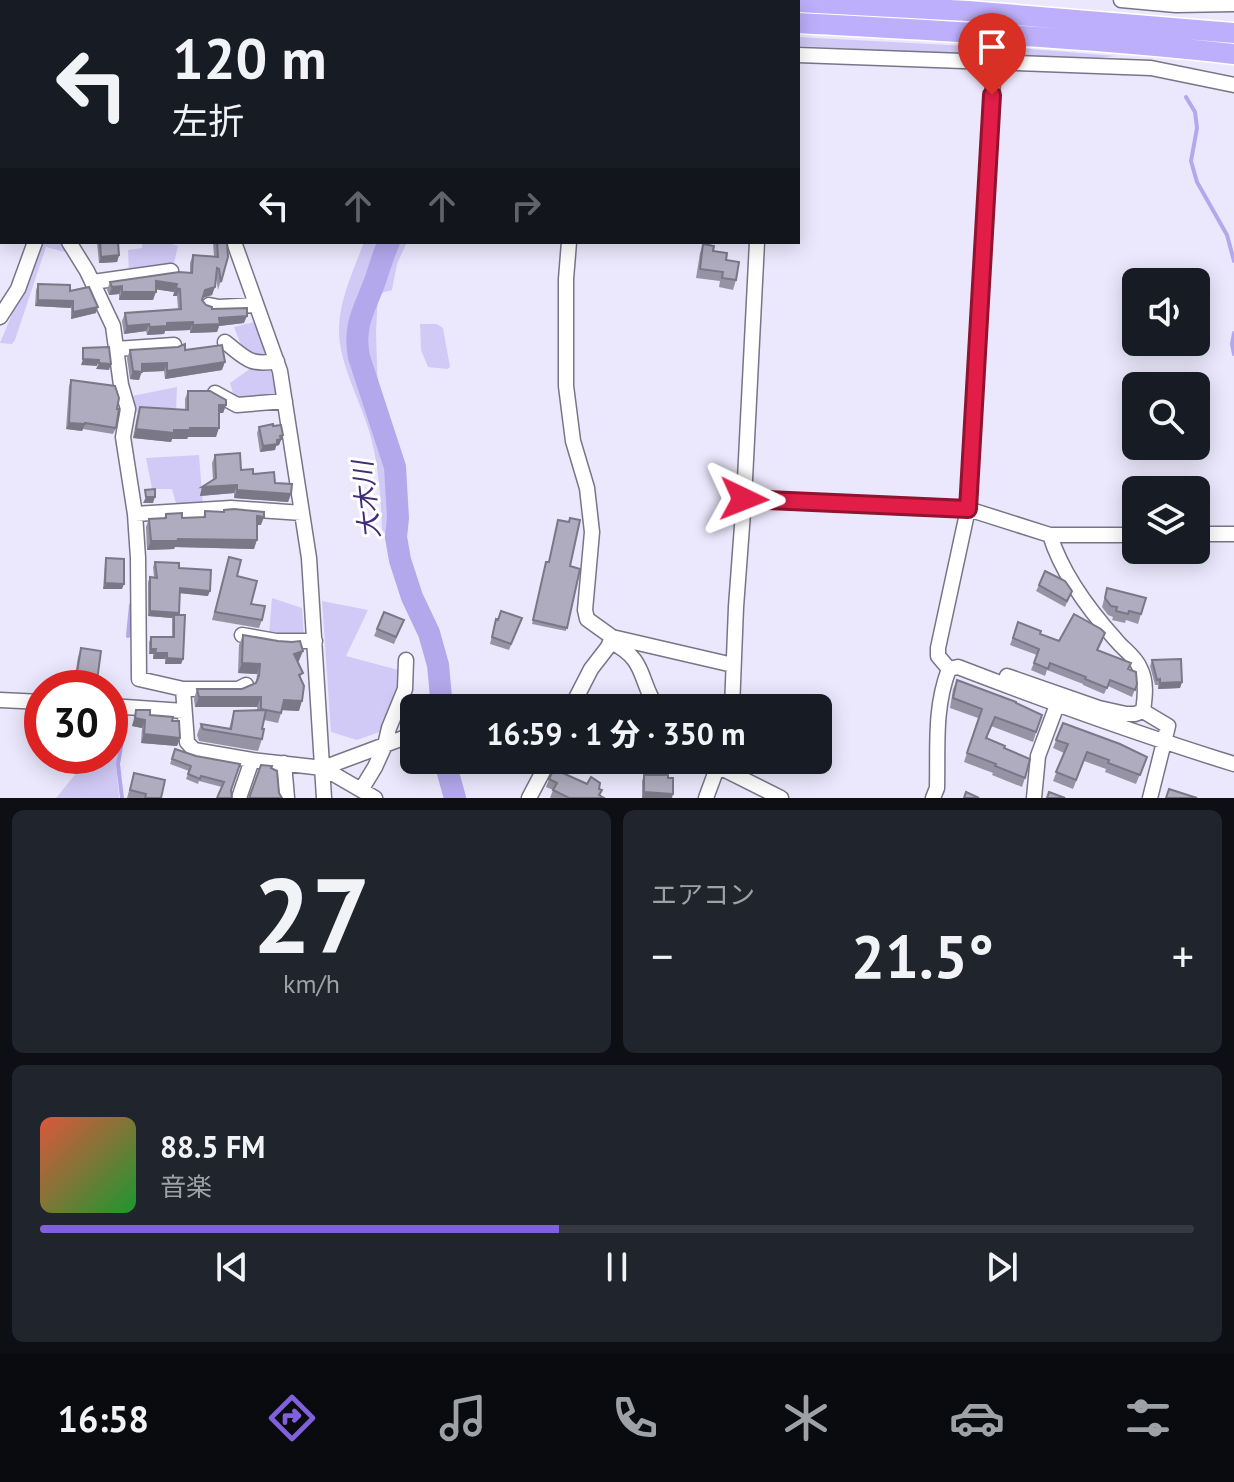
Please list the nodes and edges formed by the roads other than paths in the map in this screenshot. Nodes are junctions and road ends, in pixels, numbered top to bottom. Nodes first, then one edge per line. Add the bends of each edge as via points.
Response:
1 (1121, 0) edge
2 (800, 2) edge
3 (1234, 4) edge
4 (800, 23) edge
5 (1234, 33) edge
6 (995, 47) dead end
7 (1234, 54) edge
8 (800, 55) edge
9 (994, 63) junction
10 (1234, 85) edge
11 (34, 244) edge
12 (70, 244) edge
13 (235, 244) edge
14 (569, 244) edge
15 (757, 244) edge
16 (171, 271) edge
17 (93, 282) junction
18 (209, 305) edge
19 (256, 305) junction
20 (0, 317) edge
21 (225, 342) dead end
22 (174, 345) edge
23 (116, 349) junction
24 (277, 361) junction
25 (215, 393) edge
26 (285, 401) junction
27 (744, 499) junction
28 (968, 509) junction
29 (302, 513) junction
30 (135, 514) junction
31 (1210, 534) edge
32 (1234, 534) edge
33 (1050, 535) junction
34 (1122, 535) edge
35 (242, 635) edge
36 (611, 639) junction
37 (315, 641) junction
38 (406, 660) dead end
39 (733, 665) junction
40 (949, 669) junction
41 (978, 675) junction
42 (246, 685) edge
43 (183, 689) junction
44 (578, 694) edge
45 (649, 694) edge
46 (732, 694) edge
47 (0, 700) edge
48 (24, 701) edge
49 (1057, 705) junction
50 (128, 707) edge
51 (184, 711) junction
52 (1143, 711) junction
53 (400, 739) edge
54 (1164, 742) junction
55 (385, 745) junction
56 (252, 760) junction
57 (284, 763) junction
58 (1234, 764) edge
59 (323, 768) junction
60 (542, 774) edge
61 (711, 774) edge
62 (736, 774) edge
63 (361, 790) junction
64 (239, 798) edge
65 (287, 798) edge
66 (324, 798) edge
67 (375, 798) edge
68 (529, 798) edge
69 (706, 798) edge
70 (781, 798) edge
71 (933, 798) edge
72 (1034, 798) edge
73 (1150, 798) edge

1 - 3 street
2 - 5 highway
4 - 7 highway
6 - 9 street
8 - 9 street
9 - 10 street via 1151,68
9 - 28 street
11 - 20 street via 18,289
12 - 17 street
13 - 19 street
14 - 36 street via 566,386 592,532 585,610 587,619
15 - 27 street
16 - 17 street
17 - 23 street via 113,326
18 - 19 street
19 - 24 street
21 - 24 street via 252,362
22 - 23 street
23 - 30 street via 128,409 123,437
24 - 26 street
25 - 26 street via 237,405
26 - 29 street
27 - 28 street
27 - 39 street
28 - 33 street
28 - 40 street via 938,648
29 - 30 street via 231,508
29 - 37 street
30 - 43 street via 139,679
31 - 32 street
33 - 34 street
33 - 52 street via 1083,599 1142,670
35 - 37 street
36 - 39 street
36 - 44 street
36 - 45 street via 639,663
37 - 59 street
38 - 55 street via 405,689
39 - 46 street
40 - 41 street
40 - 71 street via 938,705
41 - 49 street
41 - 52 street via 982,666 1099,708 1126,714
42 - 43 street
43 - 51 street
47 - 48 street
49 - 54 street
49 - 72 street via 1038,756
50 - 51 street
51 - 56 street via 187,742 194,750
52 - 54 street via 1168,726
53 - 55 street
54 - 58 street
54 - 73 street
55 - 59 street
55 - 63 street
56 - 57 street
56 - 64 street
57 - 59 street
57 - 65 street
59 - 63 street
59 - 66 street
60 - 68 street
61 - 69 street
62 - 70 street
63 - 67 street

